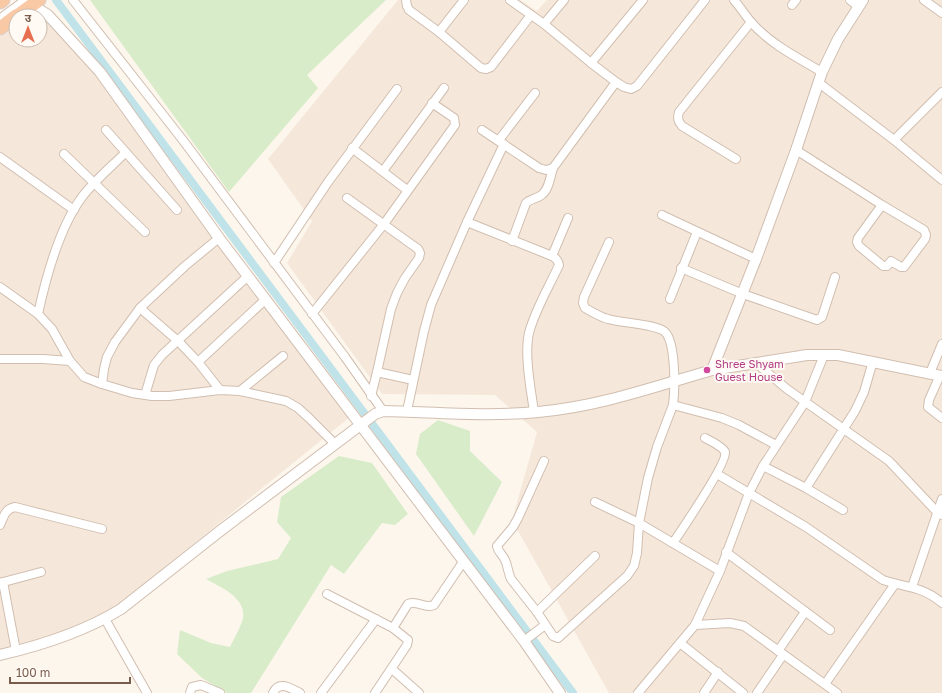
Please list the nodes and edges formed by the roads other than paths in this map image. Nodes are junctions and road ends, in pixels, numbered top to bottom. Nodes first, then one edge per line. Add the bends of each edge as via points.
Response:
1 (3, 0) edge
2 (27, 0) edge
3 (39, 0) edge
4 (73, 0) edge
5 (406, 0) edge
6 (464, 0) edge
7 (510, 0) edge
8 (564, 0) edge
9 (643, 0) edge
10 (705, 0) edge
11 (734, 0) edge
12 (850, 0) edge
13 (924, 0) edge
14 (0, 2) edge
15 (861, 3) edge
16 (28, 8) edge
17 (942, 13) edge
18 (48, 15) edge
19 (532, 15) junction
20 (0, 20) edge
21 (751, 22) junction
22 (544, 24) junction
23 (439, 32) junction
24 (590, 63) junction
25 (822, 72) junction
26 (616, 82) junction
27 (819, 83) junction
28 (444, 88) dead end
29 (397, 89) dead end
30 (535, 92) dead end
31 (942, 92) edge
32 (432, 103) junction
33 (106, 130) dead end
34 (482, 130) dead end
35 (894, 140) junction
36 (501, 142) junction
37 (352, 148) junction
38 (796, 150) junction
39 (125, 153) junction
40 (64, 154) dead end
41 (0, 157) edge
42 (736, 159) dead end
43 (552, 168) junction
44 (383, 171) junction
45 (942, 180) edge
46 (94, 184) junction
47 (407, 190) junction
48 (347, 198) dead end
49 (882, 205) junction
50 (74, 210) junction
51 (177, 210) dead end
52 (662, 215) dead end
53 (568, 218) dead end
54 (467, 222) junction
55 (384, 224) junction
56 (145, 232) dead end
57 (697, 232) junction
58 (219, 238) junction
59 (512, 241) junction
60 (609, 242) dead end
61 (552, 256) junction
62 (756, 259) junction
63 (274, 263) junction
64 (681, 268) junction
65 (248, 276) junction
66 (835, 277) dead end
67 (0, 287) edge
68 (743, 294) junction
69 (266, 299) junction
70 (670, 299) dead end
71 (140, 308) junction
72 (38, 314) junction
73 (312, 314) junction
74 (178, 341) junction
75 (942, 344) edge
76 (824, 355) junction
77 (282, 356) dead end
78 (2, 357) edge
79 (70, 361) junction
80 (873, 361) junction
81 (198, 362) junction
82 (756, 363) junction
83 (712, 370) junction
84 (377, 372) junction
85 (930, 373) junction
86 (941, 376) edge
87 (413, 380) junction
88 (674, 381) junction
89 (102, 384) junction
90 (220, 390) junction
91 (240, 391) junction
92 (145, 395) junction
93 (371, 396) junction
94 (805, 402) junction
95 (672, 405) junction
96 (407, 411) junction
97 (534, 412) junction
98 (379, 413) junction
99 (942, 418) edge
100 (362, 423) junction
101 (844, 429) junction
102 (705, 438) dead end
103 (335, 444) junction
104 (776, 445) junction
105 (544, 461) dead end
106 (763, 466) junction
107 (717, 474) junction
108 (806, 488) junction
109 (749, 493) junction
110 (942, 499) edge
111 (595, 502) dead end
112 (843, 510) dead end
113 (940, 514) edge
114 (639, 523) junction
115 (0, 525) edge
116 (102, 529) dead end
117 (673, 543) junction
118 (726, 552) junction
119 (595, 556) dead end
120 (463, 562) junction
121 (720, 571) junction
122 (41, 572) dead end
123 (2, 582) edge
124 (895, 584) junction
125 (912, 587) junction
126 (327, 594) dead end
127 (942, 603) edge
128 (537, 612) junction
129 (805, 612) junction
130 (105, 619) junction
131 (376, 619) junction
132 (695, 624) junction
133 (542, 627) junction
134 (393, 628) junction
135 (830, 630) dead end
136 (526, 640) junction
137 (680, 643) junction
138 (16, 651) junction
139 (780, 653) junction
140 (0, 655) edge
141 (392, 669) junction
142 (718, 672) junction
143 (825, 684) junction
144 (146, 693) edge
145 (190, 693) edge
146 (220, 693) edge
147 (273, 693) edge
148 (300, 693) edge
149 (321, 693) edge
150 (375, 693) edge
151 (419, 693) edge
152 (560, 693) edge
153 (638, 693) edge
154 (704, 693) edge
155 (743, 693) edge
156 (756, 693) edge
157 (837, 693) edge

1 - 14 highway
2 - 20 street
3 - 16 highway
4 - 63 street via 182,139
5 - 23 street via 409,10
6 - 23 street
7 - 19 street
8 - 22 street
9 - 24 street
10 - 26 street via 637,86 631,89
11 - 21 street
12 - 15 street
13 - 17 street
15 - 25 street
18 - 58 street via 100,72
19 - 22 street
19 - 23 street via 491,67 486,69 481,68
21 - 25 street via 786,51
21 - 42 street via 679,112 678,117 682,126
22 - 24 street
24 - 26 street
25 - 27 street
26 - 43 street
27 - 35 street
27 - 38 street
28 - 32 street
29 - 37 street
30 - 36 street
31 - 35 street
32 - 44 street
32 - 47 street via 454,118 455,126
33 - 39 street
34 - 36 street
35 - 45 street
36 - 43 street via 539,168
36 - 54 street
37 - 44 street
37 - 63 street
38 - 49 street
38 - 62 street
39 - 46 street
39 - 51 street
40 - 46 street
41 - 50 street
43 - 59 street via 543,195 526,203
44 - 47 street
46 - 50 street
46 - 56 street
47 - 55 street
48 - 55 street
49 - 49 street via 924,230 926,235 904,267 892,261 883,266 857,242
50 - 72 street via 61,236
52 - 57 street
53 - 61 street
54 - 59 street
54 - 87 street via 431,305
55 - 73 street
55 - 84 street via 418,249 420,258 397,293 390,309
57 - 62 street
57 - 64 street
58 - 65 street
58 - 71 street
59 - 61 street
60 - 88 street via 584,297 585,308 608,319 665,332 670,341
61 - 97 street via 556,258 559,266 529,334
62 - 68 street
63 - 73 street
64 - 68 street
64 - 70 street
65 - 69 street
65 - 74 street
66 - 68 street via 822,317 817,320
67 - 72 street
68 - 83 street
69 - 81 street
69 - 100 street
71 - 74 street
71 - 89 street via 107,357
72 - 79 street via 52,329
73 - 93 street
74 - 81 street
74 - 92 street via 154,365
75 - 85 street
76 - 80 street
76 - 82 street
76 - 94 street
77 - 91 street
78 - 79 street
79 - 89 street via 84,377
80 - 85 street
80 - 101 street via 864,392
81 - 90 street
82 - 83 street
82 - 94 street
83 - 88 street
84 - 87 street
84 - 93 street
85 - 86 street
86 - 99 street via 928,407
87 - 96 street
88 - 95 street
88 - 97 street via 584,406
89 - 92 street
90 - 91 street
90 - 92 street via 169,396
91 - 103 street via 286,401 298,408
93 - 98 street
94 - 101 street
94 - 104 street
95 - 104 street via 722,418
95 - 114 street via 648,478
96 - 97 street via 495,414
96 - 98 street
98 - 100 street
100 - 103 street
100 - 120 street
101 - 108 street
101 - 113 street via 889,461
102 - 107 street via 726,454
103 - 130 street
104 - 106 street
105 - 128 street via 518,518 497,546 511,579
106 - 108 street
106 - 109 street
107 - 109 street
107 - 117 street
108 - 112 street
109 - 118 street
109 - 124 street via 838,548 883,580
110 - 113 street
111 - 114 street
113 - 125 street
114 - 117 street
114 - 133 street via 637,553 634,566 627,576 561,637 555,637
115 - 116 street via 5,512 15,507
117 - 121 street
118 - 121 street
118 - 129 street
119 - 128 street
120 - 134 street via 434,605 428,607 408,604
120 - 136 street
121 - 132 street
122 - 123 street
123 - 138 street
124 - 125 street
124 - 143 street
125 - 127 street via 934,596
126 - 131 street
128 - 133 street
129 - 135 street
129 - 139 street
130 - 138 street via 48,642
130 - 144 street
131 - 134 street
131 - 149 street
132 - 137 street
132 - 139 street via 744,626
133 - 136 street
134 - 141 street via 406,637 408,642
136 - 152 street
137 - 142 street
137 - 153 street
138 - 140 street
139 - 143 street
139 - 156 street
141 - 150 street
141 - 151 street
142 - 154 street
142 - 155 street
143 - 157 street
145 - 146 street via 192,687 201,685
147 - 148 street via 281,685

